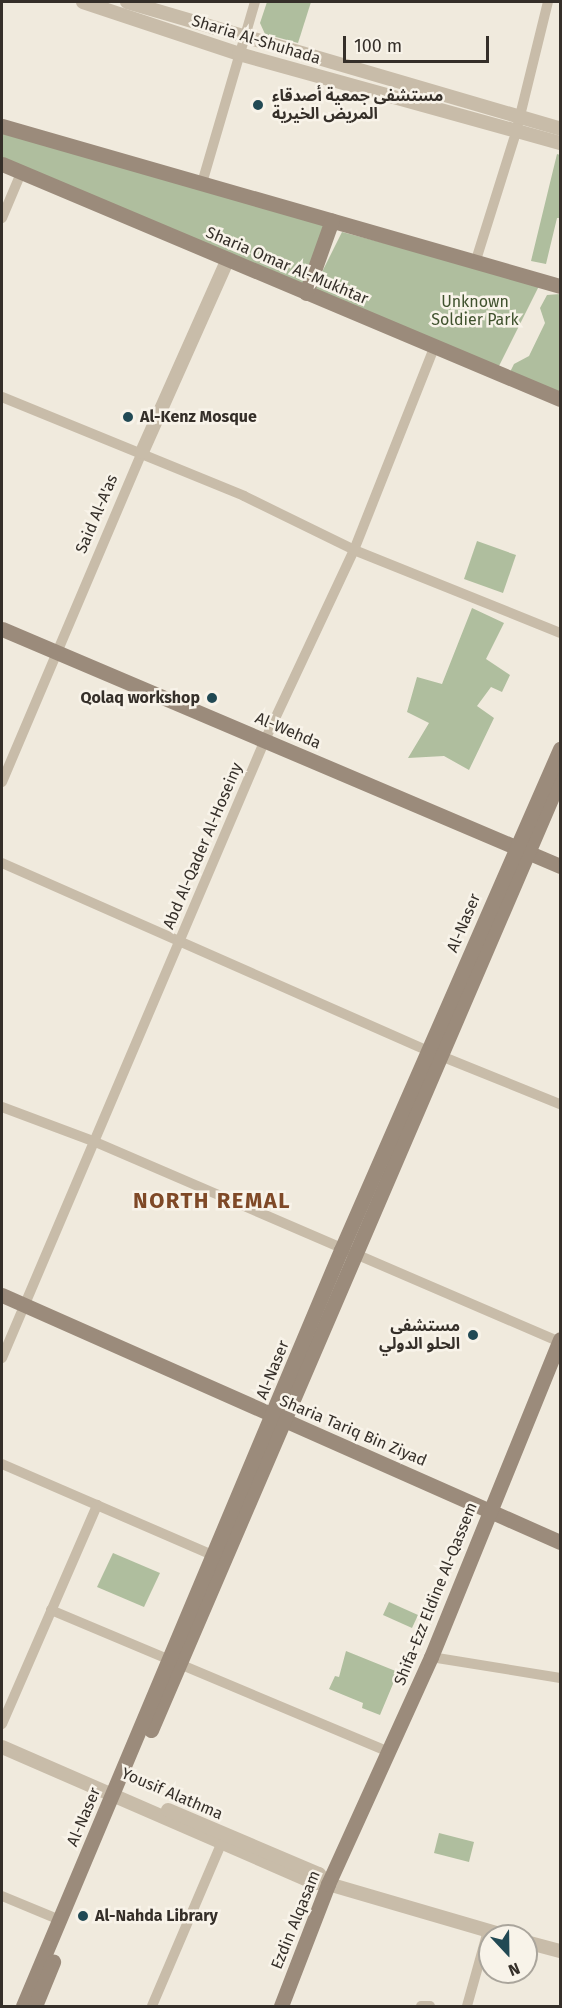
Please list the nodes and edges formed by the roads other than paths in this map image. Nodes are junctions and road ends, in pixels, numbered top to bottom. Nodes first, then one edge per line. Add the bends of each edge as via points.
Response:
1 (82, 2) edge
2 (127, 2) edge
3 (255, 2) edge
4 (548, 2) edge
5 (244, 39) junction
6 (239, 54) junction
7 (518, 125) junction
8 (2, 126) edge
9 (561, 129) edge
10 (561, 143) edge
11 (2, 164) edge
12 (21, 173) junction
13 (202, 183) junction
14 (2, 218) edge
15 (332, 220) junction
16 (476, 260) junction
17 (227, 261) junction
18 (553, 284) edge
19 (306, 293) junction
20 (434, 348) junction
21 (2, 397) edge
22 (561, 399) edge
23 (142, 452) junction
24 (354, 550) junction
25 (2, 629) edge
26 (561, 633) edge
27 (57, 654) junction
28 (265, 740) junction
29 (561, 749) edge
30 (561, 778) edge
31 (2, 782) edge
32 (522, 850) junction
33 (2, 863) edge
34 (561, 866) edge
35 (177, 942) junction
36 (437, 1054) junction
37 (561, 1104) edge
38 (2, 1107) edge
39 (93, 1141) junction
40 (347, 1253) junction
41 (2, 1295) edge
42 (23, 1305) junction
43 (560, 1341) edge
44 (2, 1358) edge
45 (278, 1420) junction
46 (2, 1464) edge
47 (97, 1505) junction
48 (491, 1509) junction
49 (561, 1542) edge
50 (215, 1556) junction
51 (51, 1610) junction
52 (431, 1657) junction
53 (175, 1662) junction
54 (561, 1678) edge
55 (2, 1724) edge
56 (2, 1740) edge
57 (2, 1747) edge
58 (389, 1752) junction
59 (118, 1793) junction
60 (221, 1844) junction
61 (341, 1860) joint
62 (329, 1884) junction
63 (2, 1896) edge
64 (60, 1920) junction
65 (478, 1928) edge
66 (538, 1945) edge
67 (561, 1951) edge
68 (478, 1967) edge
69 (23, 2007) edge
70 (34, 2007) edge
71 (152, 2007) edge
72 (281, 2007) edge
73 (286, 2007) edge
74 (422, 2007) edge
75 (430, 2007) edge
76 (467, 2007) edge

1 - 6 street, Sharia Al-Shuhada
2 - 5 street, Sharia Al-Shuhada
3 - 5 street
4 - 7 street
5 - 6 street
5 - 7 street, Sharia Al-Shuhada
6 - 7 street, Sharia Al-Shuhada
6 - 13 street
7 - 9 street, Sharia Al-Shuhada
7 - 10 street, Sharia Al-Shuhada
7 - 16 street
8 - 13 main road
11 - 12 main road, Sharia Omar Al-Mukhtar
12 - 14 street
12 - 17 main road, Sharia Omar Al-Mukhtar
13 - 15 main road
15 - 16 main road
15 - 19 main road
16 - 18 main road
17 - 19 main road, Sharia Omar Al-Mukhtar
17 - 23 street, Said Al-A'as
19 - 20 main road, Sharia Omar Al-Mukhtar
20 - 22 main road, Sharia Omar Al-Mukhtar
20 - 24 street, Abd Al-Qader Al-Hoseiny
21 - 23 street via 97,439
23 - 24 street
23 - 27 street, Said Al-A'as
24 - 26 street
24 - 28 street, Abd Al-Qader Al-Hoseiny
25 - 27 main road, Al-Wehda
27 - 28 main road, Al-Wehda
27 - 31 street, Said Al-A'as
28 - 32 main road, Al-Wehda
28 - 35 street, Abd Al-Qader Al-Hoseiny
29 - 32 main road, Al-Naser
30 - 32 main road, Al-Naser
32 - 34 main road, Al-Wehda
32 - 36 main road, Al-Naser
33 - 35 street
35 - 36 street
35 - 39 street, Abd Al-Qader Al-Hoseiny
36 - 37 street
36 - 40 main road, Al-Naser
38 - 39 street
39 - 40 street
39 - 42 street, Abd Al-Qader Al-Hoseiny
40 - 43 street
40 - 45 main road, Al-Naser
41 - 42 main road, Sharia Tariq Bin Ziyad
42 - 44 street, Abd Al-Qader Al-Hoseiny
42 - 45 main road, Sharia Tariq Bin Ziyad
43 - 48 main road, Shifa-Ezz Eldine Al-Qassem
45 - 48 main road, Sharia Tariq Bin Ziyad
45 - 50 main road, Al-Naser
45 - 53 main road, Al-Naser
46 - 47 street
47 - 50 street
47 - 51 street
48 - 49 main road, Sharia Tariq Bin Ziyad
48 - 52 main road, Shifa-Ezz Eldine Al-Qassem
50 - 53 main road, Al-Naser
51 - 53 street
51 - 55 street
52 - 54 street
52 - 58 main road, Shifa-Ezz Eldine Al-Qassem
53 - 58 street
53 - 59 main road, Al-Naser
56 - 59 street, Yousif Alathma
57 - 59 street, Yousif Alathma
58 - 61 main road, Shifa-Ezz Eldine Al-Qassem
59 - 60 street, Yousif Alathma
59 - 62 street, Yousif Alathma via 319,1874
59 - 64 main road, Al-Naser
59 - 70 main road, Al-Naser
60 - 62 street, Yousif Alathma via 315,1883
60 - 71 street
61 - 62 main road, Ezdin Alqasam
62 - 65 street, Yousif Alathma
62 - 72 main road, Ezdin Alqasam
62 - 73 main road, Ezdin Alqasam
63 - 64 street
64 - 69 main road, Al-Naser
66 - 67 street
68 - 76 street
74 - 75 street

